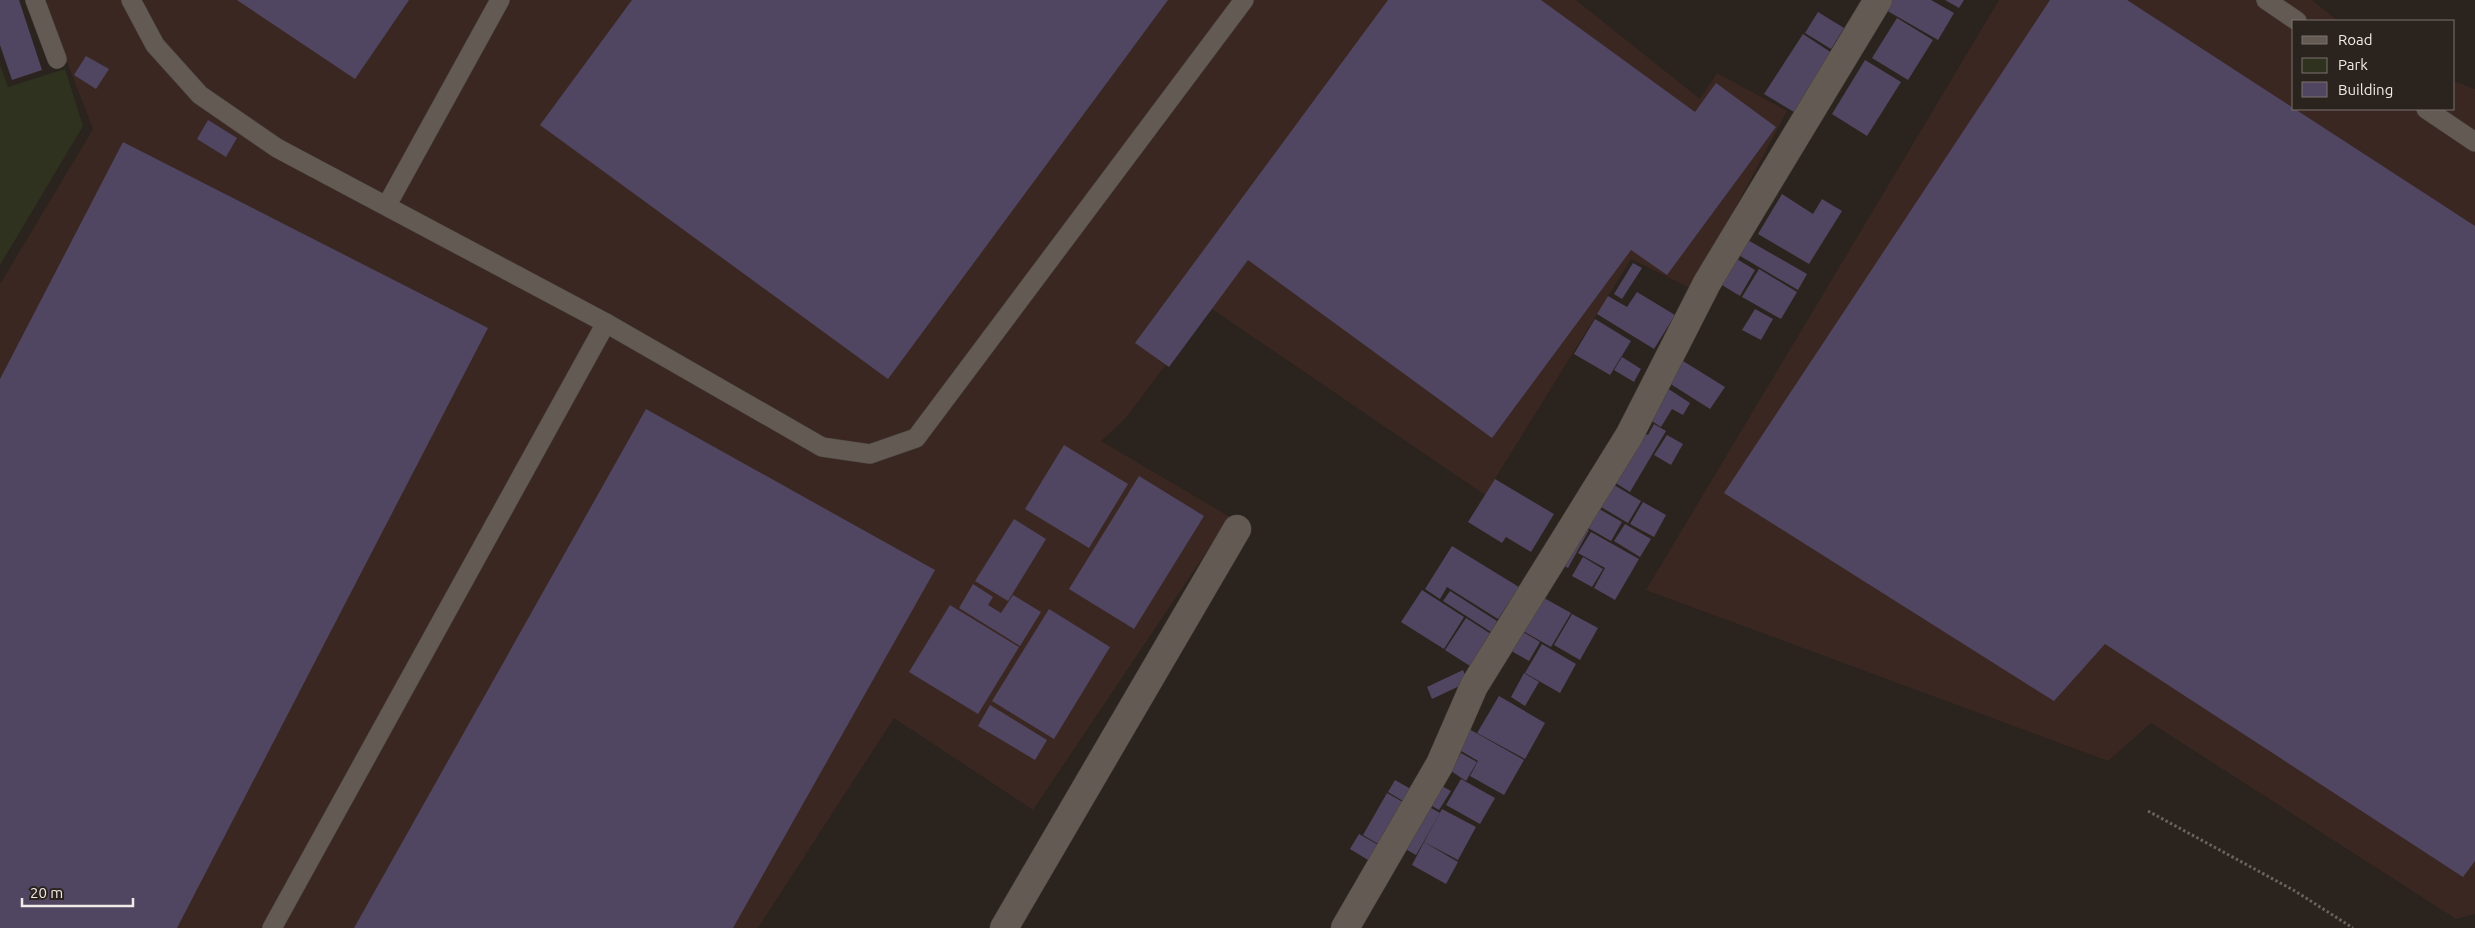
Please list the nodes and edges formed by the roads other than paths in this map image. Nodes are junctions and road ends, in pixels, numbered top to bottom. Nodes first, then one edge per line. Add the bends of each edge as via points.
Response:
1 (35, 0) edge
2 (131, 0) edge
3 (500, 0) edge
4 (1244, 0) edge
5 (1878, 0) edge
6 (2266, 0) edge
7 (2296, 20) edge
8 (57, 59) dead end
9 (2427, 110) edge
10 (2475, 142) edge
11 (387, 205) junction
12 (606, 322) junction
13 (1237, 529) dead end
14 (272, 928) edge
15 (1004, 928) edge
16 (1345, 928) edge

1 - 8 lane
2 - 11 lane via 154,45 200,95 277,148
3 - 11 lane
4 - 12 lane via 916,438 870,454 822,447
5 - 16 street via 1707,282 1629,436 1474,686 1440,764
6 - 7 lane
9 - 10 lane
11 - 12 lane
12 - 14 lane
13 - 15 street

